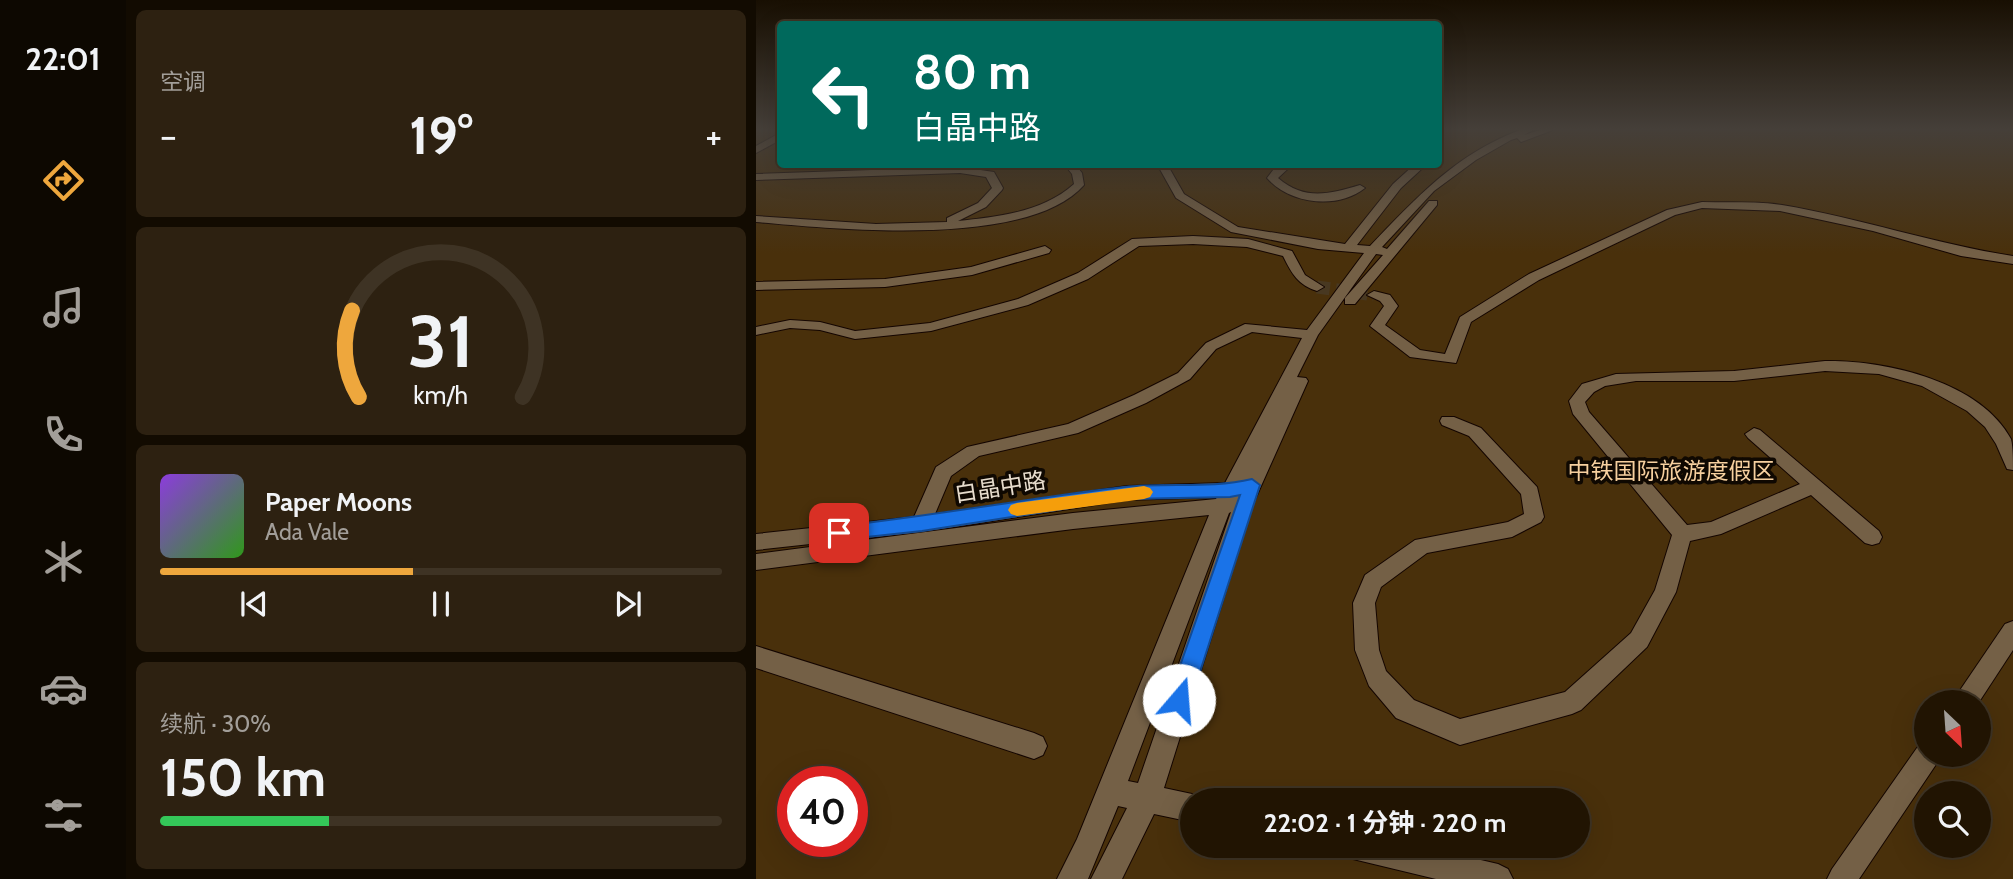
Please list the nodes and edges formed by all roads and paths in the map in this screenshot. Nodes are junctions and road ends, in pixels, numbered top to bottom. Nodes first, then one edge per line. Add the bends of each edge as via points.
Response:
1 (930, 171) edge
2 (968, 171) edge
3 (1075, 171) edge
4 (1166, 171) edge
5 (1278, 171) edge
6 (1414, 171) edge
7 (1455, 171) edge
8 (1471, 171) edge
9 (756, 177) edge
10 (1360, 188) dead end
11 (756, 219) edge
12 (936, 228) junction
13 (1348, 248) junction
14 (1045, 250) dead end
15 (1381, 251) junction
16 (2013, 260) edge
17 (756, 286) edge
18 (1317, 286) tunnel mouth
19 (1374, 295) dead end
20 (756, 331) edge
21 (1311, 335) junction
22 (1448, 421) dead end
23 (1754, 434) dead end
24 (2013, 464) edge
25 (1814, 486) junction
26 (1237, 496) junction
27 (922, 524) junction
28 (1682, 534) junction
29 (1872, 537) dead end
30 (756, 542) edge
31 (756, 562) edge
32 (2013, 631) edge
33 (756, 657) edge
34 (1972, 690) edge
35 (1034, 746) dead end
36 (1919, 767) edge
37 (1110, 791) junction
38 (1147, 798) junction
39 (1180, 805) edge
40 (1408, 858) edge
41 (1072, 879) edge
42 (1106, 879) edge
43 (1498, 879) edge
44 (1842, 879) edge

1 - 9 street
2 - 12 street via 990,174 998,188 982,205
3 - 12 street via 1079,185 1064,200 1037,211
4 - 13 street via 1180,196 1235,230
5 - 10 street via 1272,178 1284,191 1309,198 1341,196
6 - 13 street via 1396,186
7 - 15 street via 1430,189
8 - 15 street
11 - 12 street via 878,230
13 - 15 street
14 - 17 street via 972,271 885,282
15 - 21 street
15 - 26 street via 1320,338
16 - 19 street via 1961,252 1780,208 1702,205 1671,212 1534,277 1465,320 1451,360 1415,354 1377,326 1391,306
18 - 20 street via 1300,277 1288,254 1248,243 1136,242 1083,276 1023,303 931,327 855,335 790,324
21 - 26 street
21 - 27 street via 1250,327 1211,346 1184,376 1140,399 1072,429 973,451 943,472
22 - 28 street via 1475,432 1530,492 1534,517 1512,529 1422,546 1373,581 1364,603 1367,650 1377,678 1405,709 1460,732 1572,702 1639,640 1665,592
23 - 25 street
24 - 28 street via 2009,447 1976,410 1917,380 1886,371 1825,366 1733,376 1656,374 1588,387 1577,401 1581,414
25 - 28 street via 1714,529
25 - 29 street
26 - 27 street, 白晶中路 via 1127,493
26 - 31 street, 白晶中路
26 - 37 street
26 - 38 street
27 - 30 street, 白晶中路
32 - 34 street
33 - 35 street
36 - 44 street
37 - 38 street
37 - 41 street
38 - 39 street
38 - 42 street
40 - 43 street

